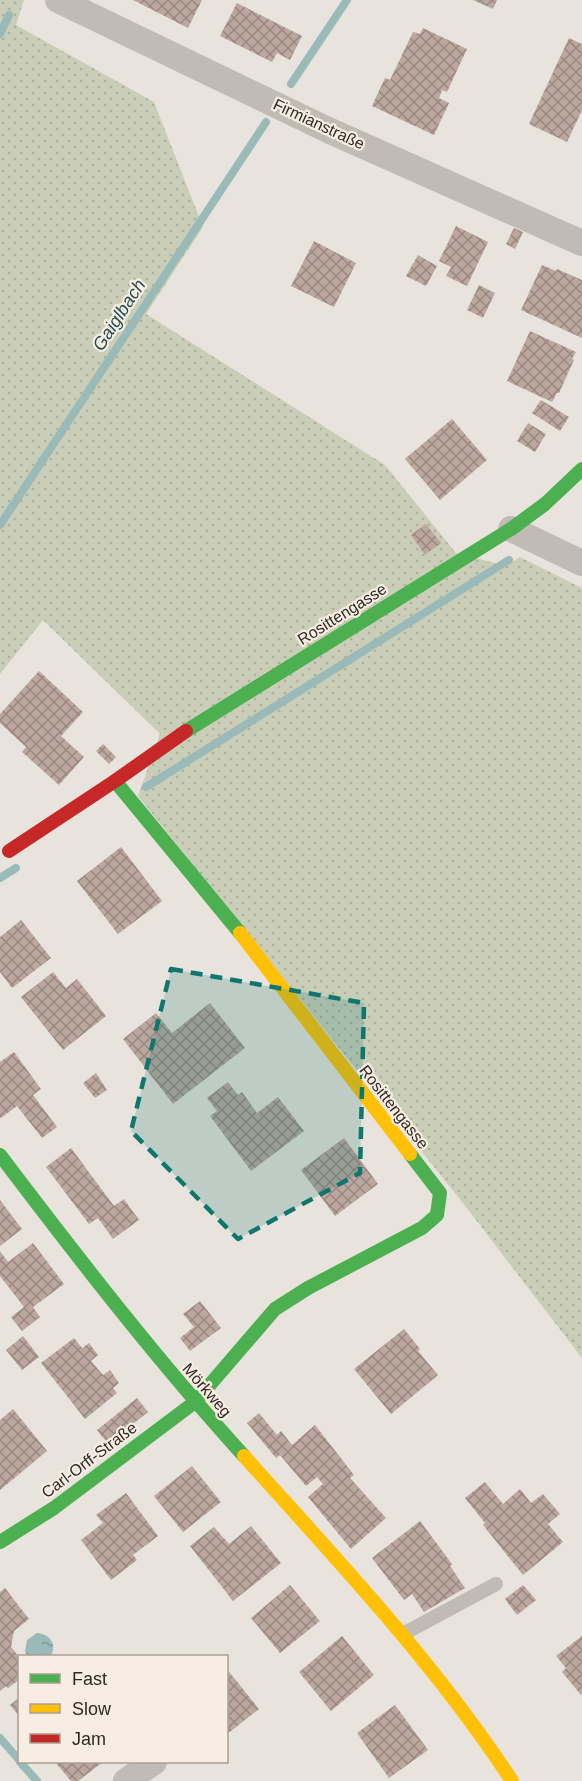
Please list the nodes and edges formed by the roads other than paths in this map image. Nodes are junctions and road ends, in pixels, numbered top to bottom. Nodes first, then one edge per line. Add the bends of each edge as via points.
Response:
1 (58, 0) edge
2 (582, 243) edge
3 (582, 469) edge
4 (510, 529) junction
5 (582, 563) edge
6 (115, 781) junction
7 (9, 851) dead end
8 (0, 1155) edge
9 (195, 1402) junction
10 (0, 1542) edge
11 (496, 1584) dead end
12 (403, 1634) junction
13 (151, 1763) edge
14 (126, 1781) edge
15 (512, 1781) edge

1 - 2 street, Firmianstraße via 328,130
3 - 4 street, Rosittengasse
4 - 5 street
4 - 6 street, Rosittengasse via 180,734
6 - 7 street, Rosittengasse
6 - 9 street, Rosittengasse via 243,936 440,1193 437,1215 422,1228 275,1309
8 - 9 street, Mörkweg via 78,1259
9 - 10 street, Carl-Orff-Straße via 54,1508
9 - 12 street, Mörkweg
11 - 12 lane
12 - 15 street, Mörkweg via 478,1729
13 - 14 street

